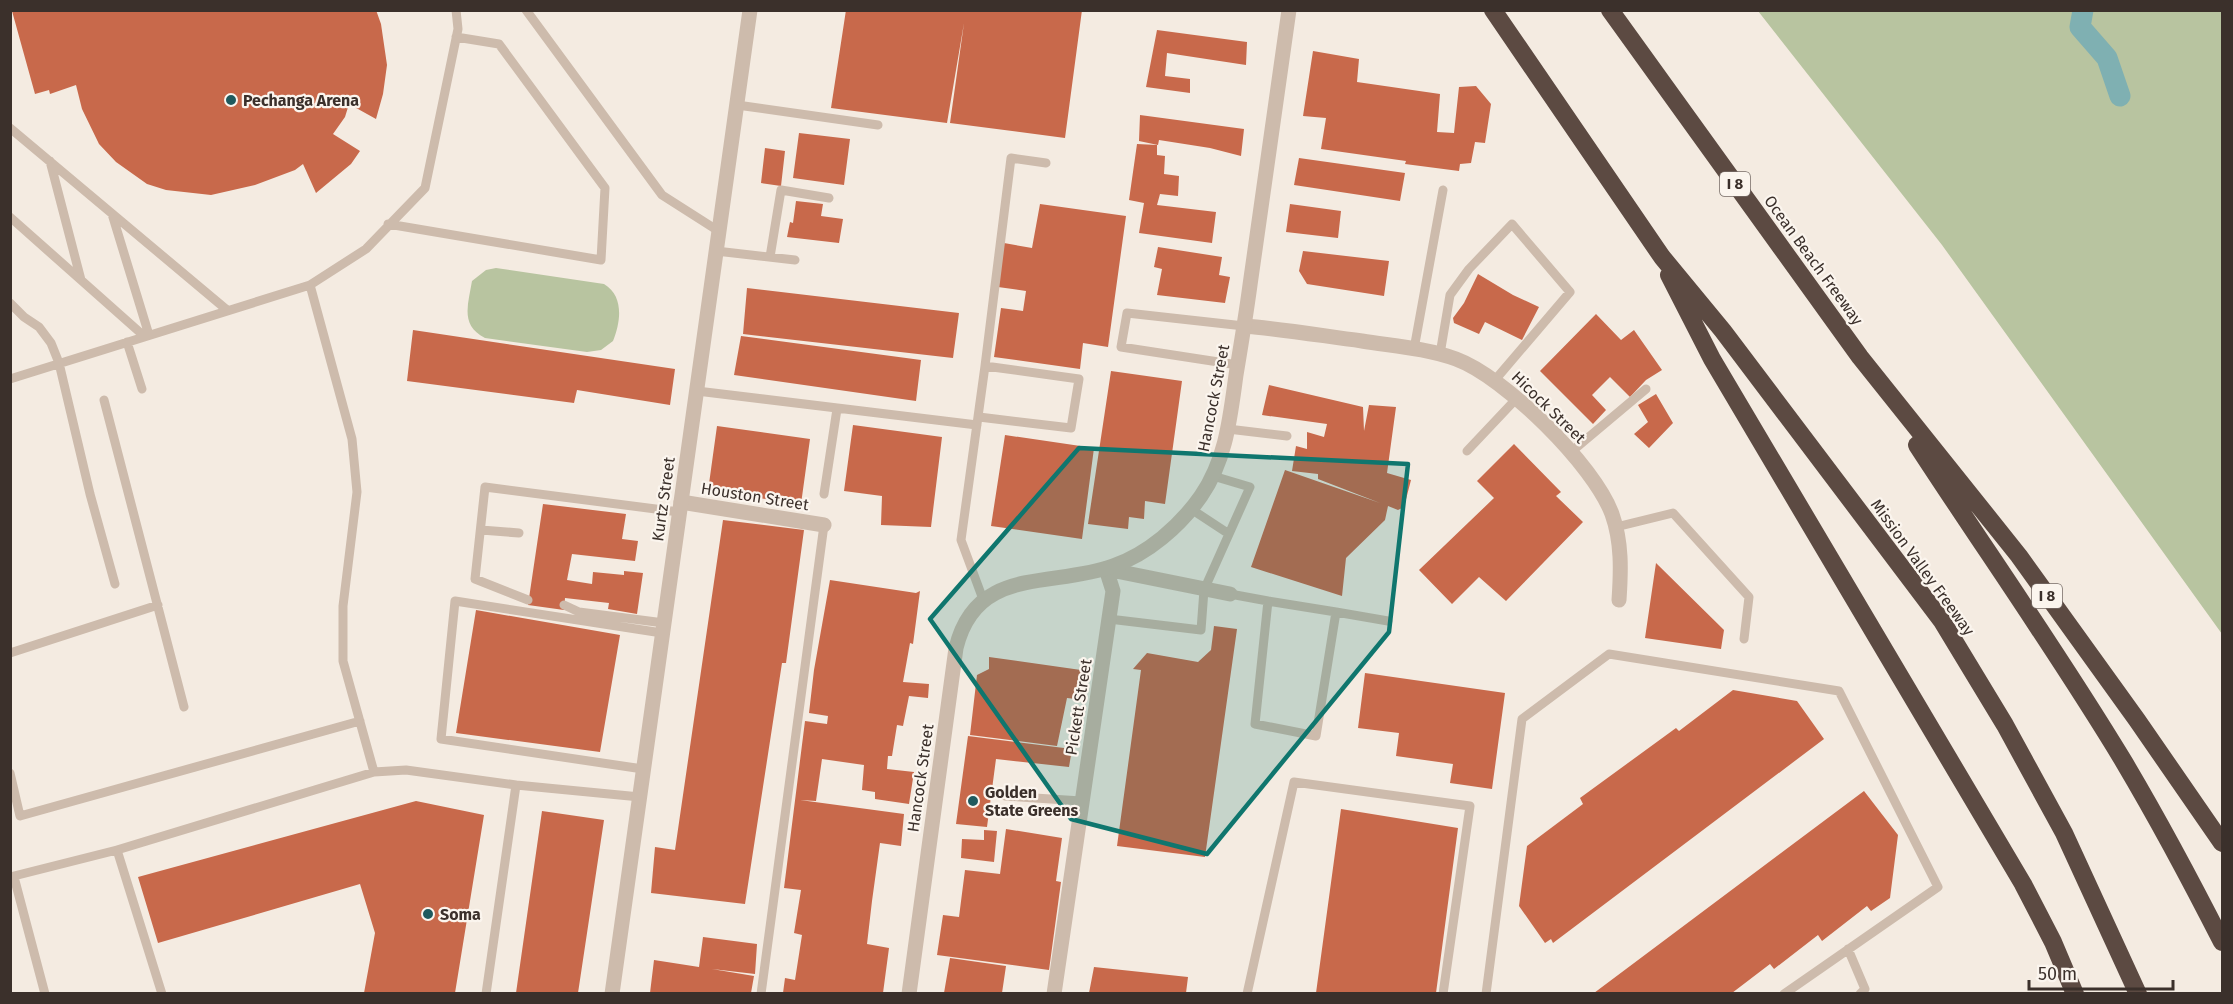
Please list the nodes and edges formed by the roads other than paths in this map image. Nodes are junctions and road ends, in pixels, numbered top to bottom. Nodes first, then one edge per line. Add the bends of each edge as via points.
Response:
1 (456, 10) edge
2 (526, 10) edge
3 (750, 10) edge
4 (1289, 10) edge
5 (1493, 10) edge
6 (1610, 10) edge
7 (456, 36) junction
8 (737, 105) junction
9 (878, 125) dead end
10 (10, 128) edge
11 (50, 161) junction
12 (1046, 163) dead end
13 (1443, 190) dead end
14 (829, 198) dead end
15 (112, 214) junction
16 (10, 218) edge
17 (388, 224) junction
18 (720, 232) junction
19 (716, 251) junction
20 (1662, 257) junction
21 (770, 258) junction
22 (795, 260) dead end
23 (81, 280) junction
24 (310, 285) junction
25 (11, 305) edge
26 (227, 310) junction
27 (1244, 326) junction
28 (146, 335) junction
29 (127, 342) junction
30 (1414, 349) junction
31 (1440, 354) junction
32 (1860, 357) junction
33 (59, 363) junction
34 (1238, 364) junction
35 (985, 366) junction
36 (10, 379) edge
37 (1496, 380) junction
38 (142, 389) dead end
39 (1646, 389) dead end
40 (697, 392) junction
41 (1517, 398) junction
42 (104, 400) dead end
43 (837, 409) junction
44 (978, 421) junction
45 (1228, 429) junction
46 (1287, 436) dead end
47 (1467, 451) dead end
48 (1571, 452) junction
49 (1213, 476) junction
50 (824, 494) dead end
51 (680, 507) junction
52 (1191, 510) junction
53 (824, 525) joint
54 (1616, 527) junction
55 (481, 530) junction
56 (519, 533) dead end
57 (1229, 534) junction
58 (1106, 569) junction
59 (115, 584) dead end
60 (1204, 590) junction
61 (1230, 594) joint
62 (528, 600) dead end
63 (1619, 600) dead end
64 (1268, 601) junction
65 (984, 602) junction
66 (158, 605) junction
67 (564, 605) dead end
68 (1336, 612) junction
69 (1109, 619) junction
70 (1388, 621) dead end
71 (663, 628) junction
72 (1744, 639) dead end
73 (10, 654) edge
74 (184, 707) dead end
75 (360, 721) junction
76 (644, 769) junction
77 (374, 772) junction
78 (10, 773) edge
79 (516, 785) junction
80 (1005, 796) dead end
81 (640, 797) junction
82 (1081, 801) junction
83 (2223, 843) edge
84 (117, 849) junction
85 (12, 877) edge
86 (2223, 942) edge
87 (1848, 949) junction
88 (45, 993) edge
89 (162, 993) edge
90 (486, 993) edge
91 (612, 993) edge
92 (761, 993) edge
93 (909, 993) edge
94 (1054, 993) edge
95 (1247, 993) edge
96 (1443, 993) edge
97 (1486, 993) edge
98 (1784, 993) edge
99 (1860, 993) edge
100 (2075, 993) edge
101 (2138, 993) edge

1 - 7 lane
2 - 18 lane via 662,195
3 - 8 street, Kurtz Street
4 - 27 street, Hancock Street
5 - 20 highway
6 - 32 highway, Ocean Beach Freeway / I 8
7 - 17 lane via 425,188
7 - 17 lane via 499,44 605,188 601,260
8 - 9 lane
8 - 18 street, Kurtz Street
10 - 11 lane
11 - 15 lane
11 - 23 lane
12 - 35 lane via 1011,158
13 - 30 lane
14 - 21 lane via 781,190
15 - 26 lane
15 - 28 lane
16 - 23 lane
17 - 24 lane via 366,249
18 - 19 street, Kurtz Street
19 - 21 lane
19 - 40 street, Kurtz Street
20 - 100 highway via 1712,359 2023,884
20 - 101 highway, Mission Valley Freeway via 1723,331 1942,621 2064,832
21 - 22 lane
23 - 28 lane
24 - 26 lane
24 - 75 lane via 352,439 357,492 343,606 343,661
25 - 33 lane via 39,327
26 - 28 lane
27 - 30 street, Hicock Street
27 - 34 street, Hancock Street
27 - 34 lane via 1127,313 1121,347
28 - 29 lane
29 - 33 lane
29 - 38 lane
30 - 31 street, Hicock Street
31 - 37 street, Hicock Street
31 - 37 lane via 1450,296 1469,269 1512,224 1569,292
32 - 83 highway, I 8 via 2019,556
32 - 86 highway via 2072,678 2124,762
33 - 36 lane
33 - 59 lane
34 - 45 street, Hancock Street
35 - 44 lane
35 - 44 lane via 1079,379 1071,428
37 - 41 street, Hicock Street
39 - 48 lane
40 - 43 lane
40 - 51 street, Kurtz Street
41 - 47 lane
41 - 48 street, Hicock Street
42 - 66 lane
43 - 44 lane
43 - 50 lane
44 - 65 lane via 961,540
45 - 46 lane
45 - 49 street, Hancock Street
48 - 54 street, Hicock Street via 1598,485
49 - 52 street, Hancock Street
49 - 57 lane via 1250,487
51 - 53 street, Houston Street
51 - 55 lane via 484,487
51 - 71 street, Kurtz Street
52 - 57 lane
52 - 58 street, Hancock Street via 1141,552
53 - 92 lane
54 - 63 street, Hicock Street
54 - 72 lane via 1673,513 1749,597
55 - 56 lane
55 - 62 lane via 475,579
57 - 60 lane
58 - 60 street
58 - 65 street, Hancock Street via 1020,582
58 - 69 street, Pickett Street via 1113,591
60 - 61 street
60 - 69 lane via 1201,630
61 - 64 lane
64 - 68 lane
64 - 68 lane via 1254,724 1316,736
65 - 93 street, Hancock Street via 965,623 956,648
66 - 73 lane
66 - 74 lane
67 - 71 lane via 579,612
68 - 70 lane
69 - 82 street, Pickett Street
71 - 76 street, Kurtz Street
71 - 76 lane via 455,601 441,739
75 - 77 lane
75 - 78 lane via 20,816
76 - 81 street, Kurtz Street
77 - 79 lane via 406,770
77 - 84 lane
79 - 81 lane
79 - 90 lane
80 - 82 lane
81 - 91 street, Kurtz Street
82 - 94 street, Pickett Street
84 - 85 lane
84 - 89 lane
85 - 88 lane
87 - 97 lane via 1938,887 1839,691 1609,654 1522,719
87 - 98 lane
87 - 99 lane via 1865,989
95 - 96 lane via 1294,782 1470,806

